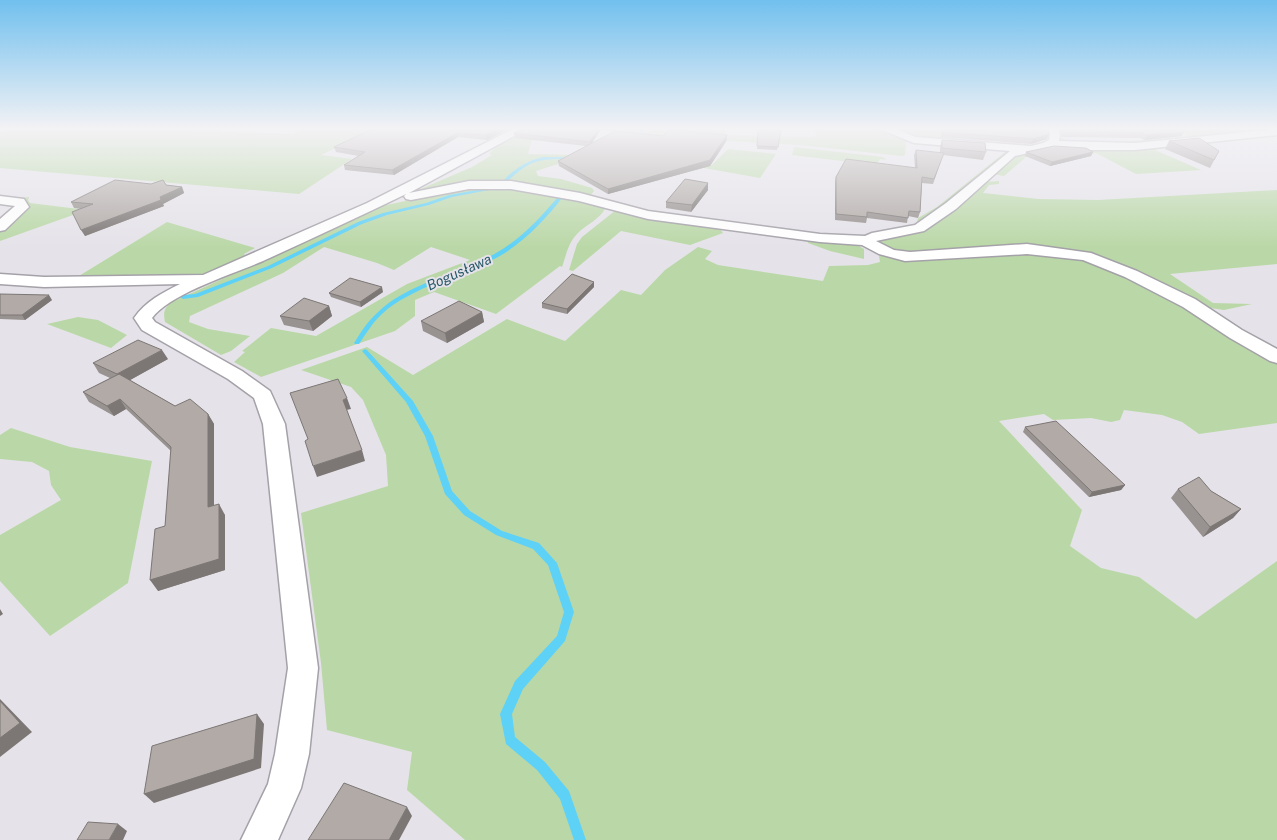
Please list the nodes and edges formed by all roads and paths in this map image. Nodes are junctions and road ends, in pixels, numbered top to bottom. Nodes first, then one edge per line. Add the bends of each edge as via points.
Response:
1 (451, 168) edge
2 (994, 168) edge
3 (0, 200) edge
4 (379, 201) junction
5 (0, 226) edge
6 (869, 241) junction
7 (0, 279) edge
8 (209, 279) junction
9 (1277, 357) edge
10 (259, 840) edge

1 - 4 street
2 - 6 street via 919,228
3 - 5 street via 19,202 22,207
4 - 6 street via 468,186 511,185 580,197 648,215 820,238
4 - 8 street
6 - 9 street via 878,249 910,257 1027,249 1086,256 1182,300
7 - 8 street via 44,282
8 - 10 street via 157,304 143,318 148,326 235,374 263,395 274,424 303,668 292,754 284,788

